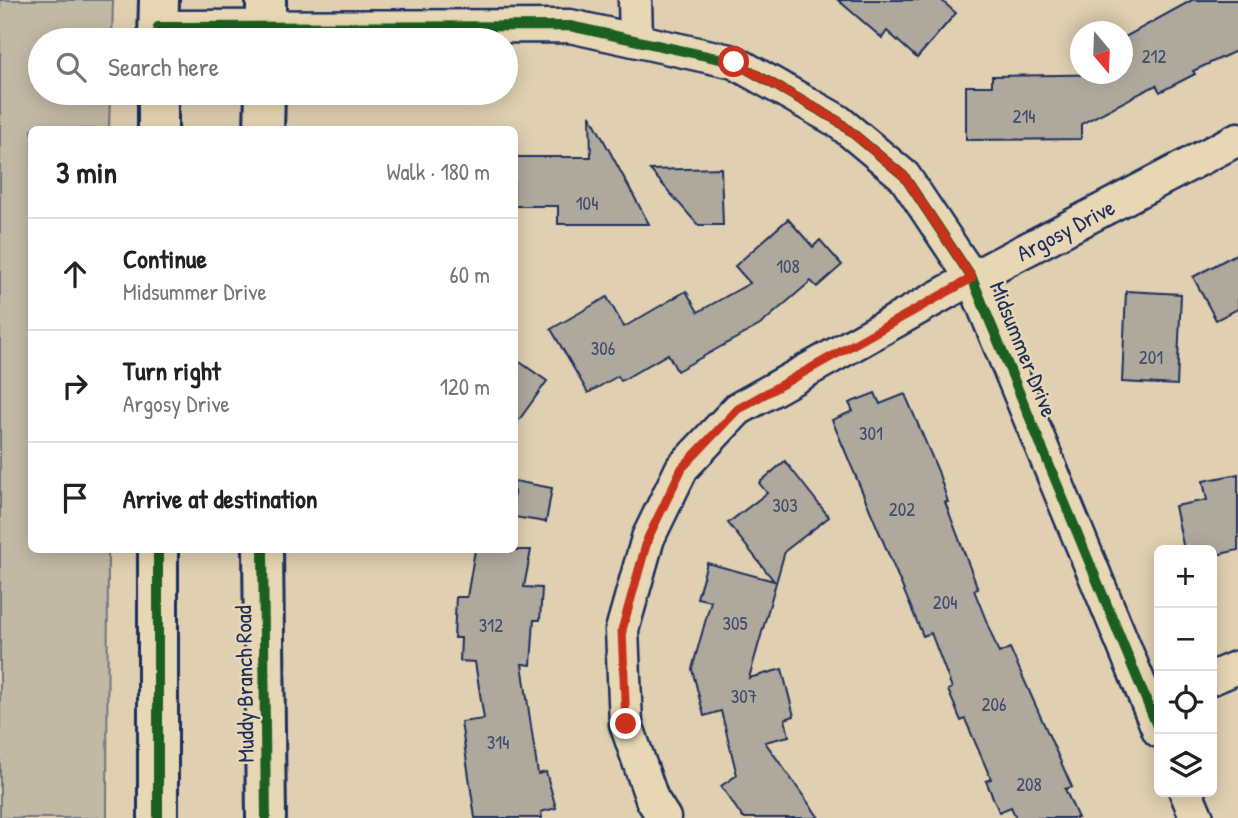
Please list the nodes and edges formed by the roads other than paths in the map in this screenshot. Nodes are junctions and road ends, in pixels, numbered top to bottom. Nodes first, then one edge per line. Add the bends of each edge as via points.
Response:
1 (635, 0) edge
2 (158, 22) edge
3 (266, 23) edge
4 (636, 38) junction
5 (158, 105) edge
6 (265, 105) edge
7 (158, 126) edge
8 (264, 126) edge
9 (1238, 139) edge
10 (972, 278) junction
11 (158, 553) edge
12 (263, 553) edge
13 (1238, 667) edge
14 (1217, 676) edge
15 (1154, 708) edge
16 (1188, 797) edge
17 (158, 818) edge
18 (266, 818) edge
19 (664, 818) edge
20 (1197, 818) edge

1 - 4 street
2 - 3 street, Midsummer Drive
3 - 4 street, Midsummer Drive via 570,26
4 - 10 street, Midsummer Drive via 734,62 838,121 904,176
5 - 7 main road
6 - 8 main road
9 - 10 street, Argosy Drive
10 - 15 street, Midsummer Drive
10 - 19 street, Argosy Drive via 738,409 682,468 648,538 622,630 626,724 652,799
11 - 17 main road
12 - 18 main road, Muddy Branch Road
13 - 14 street
16 - 20 street

